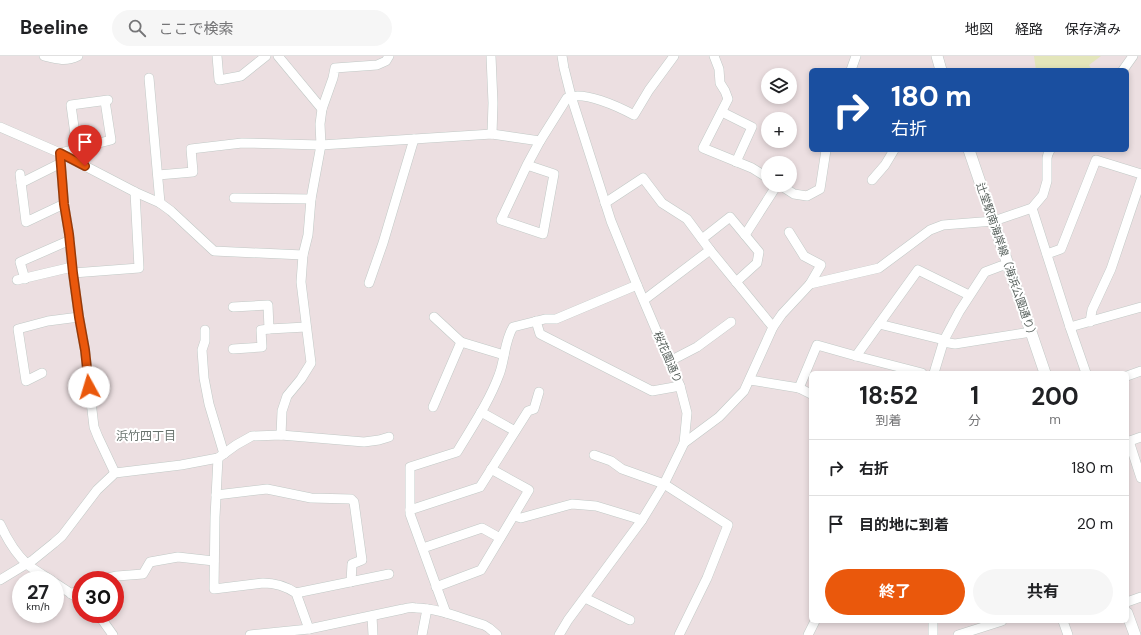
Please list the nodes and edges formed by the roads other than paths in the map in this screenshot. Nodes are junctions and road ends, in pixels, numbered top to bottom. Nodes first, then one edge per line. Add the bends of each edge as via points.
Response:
1 (44, 56) edge
2 (78, 56) edge
3 (217, 56) edge
4 (266, 56) edge
5 (278, 56) edge
6 (389, 56) edge
7 (491, 56) edge
8 (562, 56) edge
9 (674, 56) edge
10 (714, 56) edge
11 (856, 56) edge
12 (937, 56) edge
13 (1132, 56) edge
14 (852, 68) edge
15 (940, 68) edge
16 (1123, 68) edge
17 (149, 78) dead end
18 (571, 96) junction
19 (322, 109) junction
20 (722, 112) junction
21 (0, 127) edge
22 (492, 134) junction
23 (414, 139) junction
24 (540, 141) junction
25 (321, 145) junction
26 (77, 148) junction
27 (826, 152) edge
28 (893, 152) edge
29 (970, 152) edge
30 (1049, 152) edge
31 (60, 153) junction
32 (736, 162) junction
33 (60, 163) junction
34 (527, 165) junction
35 (761, 174) edge
36 (1141, 174) edge
37 (158, 175) junction
38 (872, 180) dead end
39 (1141, 180) edge
40 (135, 192) junction
41 (773, 192) edge
42 (790, 192) edge
43 (311, 199) junction
44 (238, 200) dead end
45 (160, 203) junction
46 (605, 203) junction
47 (64, 204) junction
48 (1032, 208) junction
49 (994, 221) junction
50 (789, 232) dead end
51 (745, 235) junction
52 (702, 239) junction
53 (70, 240) junction
54 (710, 250) junction
55 (1047, 254) junction
56 (304, 255) junction
57 (1009, 266) junction
58 (72, 270) junction
59 (736, 282) junction
60 (369, 283) dead end
61 (810, 284) junction
62 (636, 285) junction
63 (969, 295) junction
64 (644, 300) junction
65 (233, 307) dead end
66 (1141, 307) edge
67 (79, 317) junction
68 (434, 317) dead end
69 (536, 321) junction
70 (732, 322) dead end
71 (1090, 322) junction
72 (879, 324) junction
73 (306, 327) junction
74 (773, 327) junction
75 (1070, 327) junction
76 (269, 329) junction
77 (205, 330) dead end
78 (1031, 332) junction
79 (943, 341) junction
80 (461, 342) junction
81 (233, 350) dead end
82 (504, 355) junction
83 (856, 356) junction
84 (670, 361) junction
85 (914, 371) edge
86 (935, 371) edge
87 (1044, 371) edge
88 (1085, 371) edge
89 (1141, 371) edge
90 (42, 373) dead end
91 (1129, 375) edge
92 (750, 380) junction
93 (680, 386) junction
94 (799, 388) junction
95 (539, 392) dead end
96 (809, 393) edge
97 (433, 407) dead end
98 (481, 412) junction
99 (515, 431) junction
100 (281, 435) junction
101 (389, 437) dead end
102 (1141, 437) edge
103 (1129, 441) edge
104 (684, 443) junction
105 (1129, 444) edge
106 (594, 455) dead end
107 (221, 456) junction
108 (491, 469) junction
109 (115, 473) junction
110 (1141, 478) edge
111 (664, 484) junction
112 (216, 495) junction
113 (410, 510) junction
114 (514, 516) junction
115 (642, 520) junction
116 (0, 524) edge
117 (500, 538) junction
118 (423, 548) junction
119 (214, 561) junction
120 (27, 564) junction
121 (38, 571) edge
122 (389, 574) dead end
123 (124, 575) edge
124 (0, 580) edge
125 (351, 582) junction
126 (436, 587) junction
127 (64, 589) edge
128 (296, 593) junction
129 (71, 594) edge
130 (585, 598) junction
131 (1141, 598) edge
132 (1129, 601) edge
133 (427, 609) junction
134 (446, 613) junction
135 (372, 616) junction
136 (1129, 619) edge
137 (630, 620) dead end
138 (104, 623) edge
139 (814, 623) edge
140 (933, 623) edge
141 (996, 623) edge
142 (1064, 623) edge
143 (313, 630) edge
144 (281, 633) edge
145 (113, 635) edge
146 (250, 635) edge
147 (373, 635) edge
148 (422, 635) edge
149 (497, 635) edge
150 (559, 635) edge
151 (678, 635) edge
152 (808, 635) edge
153 (933, 635) edge
154 (958, 635) edge
155 (1068, 635) edge
156 (1134, 635) edge

1 - 2 street via 58,60
3 - 4 street via 219,80 241,76
5 - 19 street
6 - 19 street via 386,61 377,65 335,68
7 - 22 street
8 - 18 street, 桜花園通り
9 - 18 street via 634,115 594,98
10 - 20 street via 719,69 720,83 728,99
11 - 14 street
12 - 15 street
13 - 16 street
17 - 37 street
18 - 24 street via 567,98
18 - 46 street, 桜花園通り
19 - 25 street
20 - 32 street via 752,127
20 - 32 street via 703,148
21 - 31 street
22 - 23 street
22 - 24 street
23 - 25 street
23 - 60 street
24 - 34 street
25 - 37 street via 242,143 191,149 193,172
25 - 43 street
26 - 26 street via 111,140 107,101 71,105
26 - 31 street
27 - 42 street via 820,189 807,196
28 - 38 street
29 - 49 street, 辻堂駅南海岸線（海浜公園通り）
30 - 48 street via 1043,196
31 - 33 street
31 - 40 street
32 - 35 street
33 - 47 street
33 - 47 street via 20,178 26,222
34 - 34 street via 501,220 543,234 554,174
36 - 55 street via 1096,160 1061,249
37 - 45 street
39 - 71 street via 1111,270 1092,310
40 - 45 street
40 - 58 street via 139,268
41 - 51 street
43 - 44 street
43 - 56 street
45 - 56 street via 214,251
46 - 52 street via 643,178 662,203 687,219
46 - 62 street, 桜花園通り
47 - 53 street
48 - 49 street
48 - 55 street
49 - 57 street, 辻堂駅南海岸線（海浜公園通り）
49 - 61 street via 943,225 930,230 878,268
50 - 61 street via 804,256 822,265
51 - 52 street via 730,217
51 - 59 street via 759,252 757,263
52 - 54 street
53 - 58 street
53 - 58 street via 20,262 21,280
54 - 59 street
54 - 64 street
55 - 75 street
56 - 73 street via 301,282
57 - 63 street via 984,272
57 - 78 street, 辻堂駅南海岸線（海浜公園通り）
58 - 67 street
59 - 74 street
61 - 74 street
62 - 64 street, 桜花園通り
62 - 69 street via 556,319 545,318
63 - 72 street via 918,270
63 - 79 street
64 - 84 street, 桜花園通り
65 - 76 street via 268,305
66 - 71 street
67 - 90 street via 48,321 18,329 26,381
67 - 109 street via 94,427
68 - 80 street
69 - 82 street via 512,327
69 - 93 street via 540,334 652,391
70 - 84 street via 697,347
71 - 75 street
72 - 79 street
72 - 83 street
73 - 76 street
73 - 100 street via 311,363 287,396 282,411
74 - 92 street
75 - 88 street
76 - 81 street via 261,330 262,348
77 - 107 street via 202,350 204,378
78 - 79 street via 955,344
78 - 87 street, 辻堂駅南海岸線（海浜公園通り）
79 - 86 street
80 - 82 street
80 - 97 street
82 - 98 street via 500,373
83 - 85 street
83 - 94 street via 817,345
84 - 93 street, 桜花園通り
89 - 91 street
92 - 94 street
92 - 104 street via 744,391 724,412
93 - 104 street, 桜花園通り via 687,413
94 - 96 street
95 - 99 street via 534,409 528,411
98 - 99 street
98 - 113 street via 457,452 410,467
99 - 108 street
100 - 101 street via 364,442
100 - 107 street via 252,436
102 - 103 street
104 - 111 street, 桜花園通り
105 - 110 street
106 - 111 street via 611,461 622,469
107 - 109 street via 181,465
107 - 112 street
108 - 113 street via 480,487
108 - 114 street via 529,490
109 - 120 street via 97,490 62,536
111 - 115 street, 桜花園通り
111 - 151 street via 728,525 707,578
112 - 119 street
112 - 125 street via 267,489 311,498 351,499 354,502 362,560 352,564
113 - 118 street
114 - 115 street via 521,518 572,504 596,506
114 - 117 street
115 - 130 street, 桜花園通り
116 - 120 street via 11,544
117 - 118 street via 482,528
117 - 126 street via 481,570
118 - 126 street
119 - 123 street via 178,557 150,562 143,574
119 - 128 street via 214,589 271,583
120 - 121 street
120 - 124 street
122 - 125 street
125 - 128 street
126 - 134 street
127 - 129 street
128 - 143 street
130 - 137 street
130 - 150 street, 桜花園通り
131 - 132 street
133 - 134 street
133 - 135 street via 409,608
133 - 148 street
134 - 149 street via 484,625
135 - 143 street
135 - 147 street
136 - 156 street
138 - 145 street
139 - 152 street
140 - 153 street
141 - 154 street
142 - 155 street
143 - 144 street
144 - 146 street

